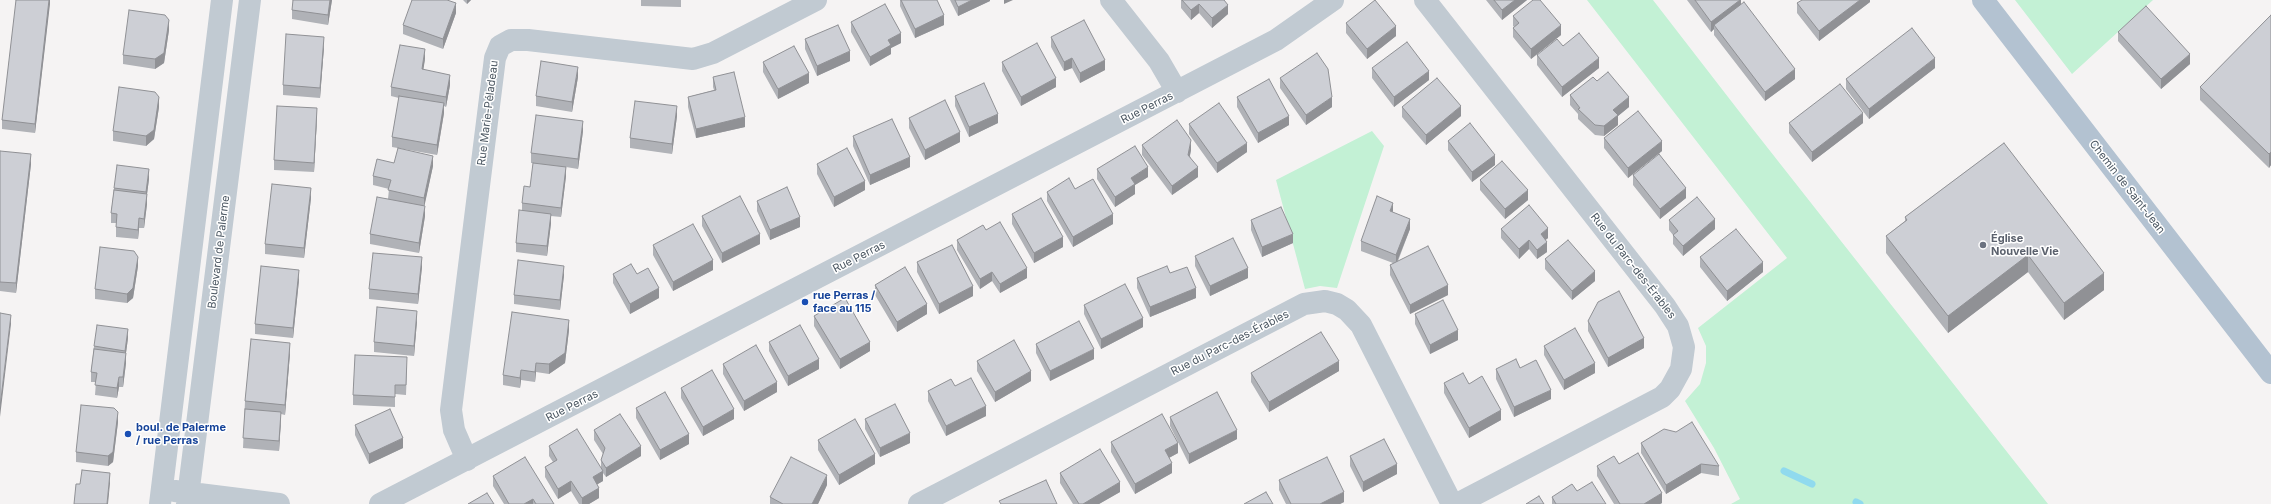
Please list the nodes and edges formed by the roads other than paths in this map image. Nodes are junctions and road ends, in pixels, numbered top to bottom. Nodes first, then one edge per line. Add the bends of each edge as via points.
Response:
1 (222, 0) edge
2 (250, 0) edge
3 (816, 0) edge
4 (1111, 0) edge
5 (1333, 0) edge
6 (1425, 0) edge
7 (1983, 0) edge
8 (1177, 92) junction
9 (2271, 373) edge
10 (467, 460) junction
11 (161, 497) edge
12 (188, 498) edge
13 (279, 504) edge
14 (380, 504) edge
15 (919, 504) edge
16 (1452, 504) edge
17 (1457, 504) edge

1 - 11 street
2 - 12 street, Boulevard de Palerme
3 - 10 street, Rue Marie-Péladeau via 713,53 693,59 528,40 511,40 500,46 494,58 451,410 454,430
4 - 8 street via 1159,61
5 - 8 street, Rue Perras via 1276,40
6 - 17 street, Rue du Parc-des-Érables via 1665,306 1678,326 1684,347 1684,358 1677,378 1659,400
7 - 9 main road, Chemin de Saint-Jean
8 - 10 street, Rue Perras
10 - 14 street, Rue Perras
11 - 12 street
12 - 13 street
15 - 16 street, Rue du Parc-des-Érables via 1304,304 1325,302 1337,304 1347,310 1361,325

